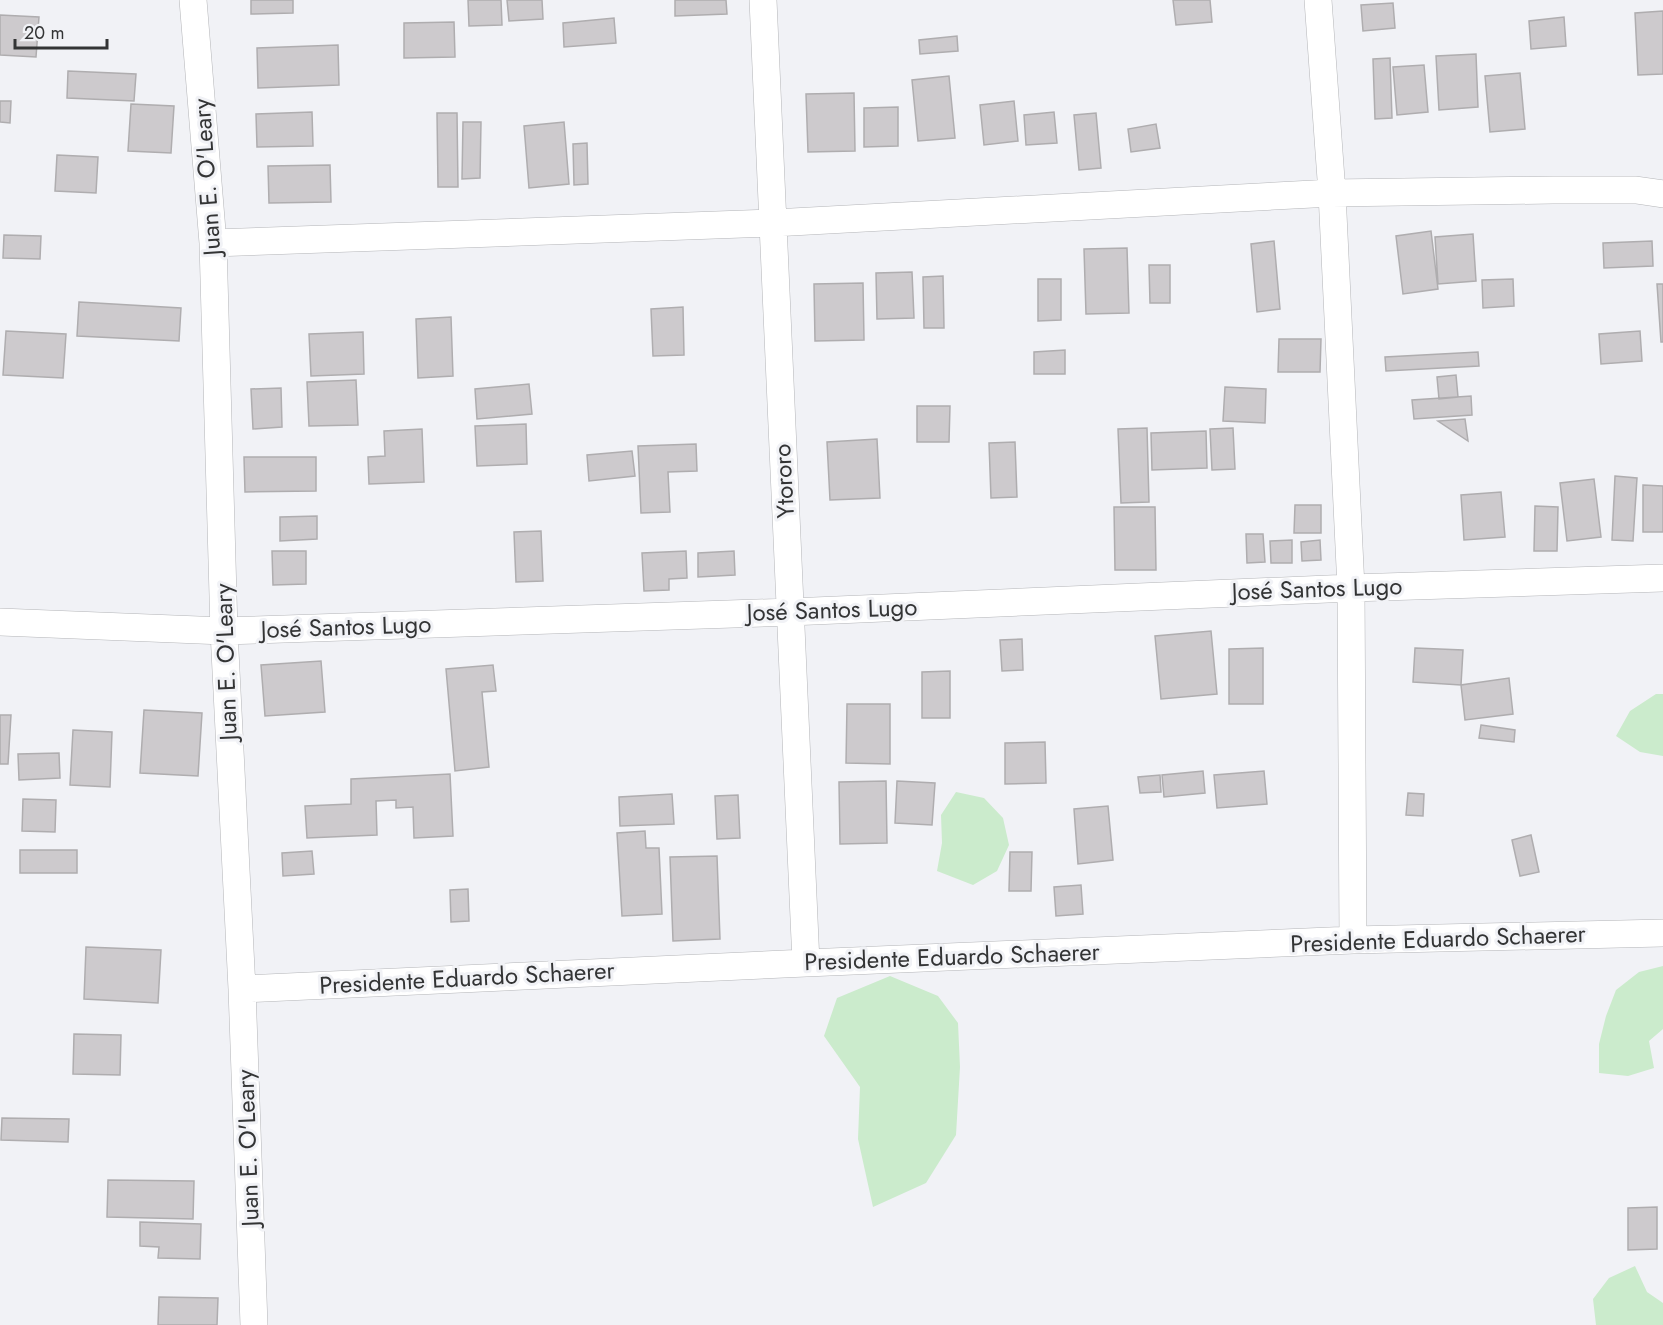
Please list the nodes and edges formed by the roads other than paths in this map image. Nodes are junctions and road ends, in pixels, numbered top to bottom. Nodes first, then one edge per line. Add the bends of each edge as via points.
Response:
1 (193, 0) edge
2 (763, 0) edge
3 (1318, 0) edge
4 (1332, 193) junction
5 (1663, 194) edge
6 (773, 223) junction
7 (213, 243) junction
8 (1663, 578) edge
9 (1351, 588) junction
10 (790, 612) junction
11 (0, 622) edge
12 (224, 632) junction
13 (1663, 933) edge
14 (1353, 940) junction
15 (806, 963) junction
16 (242, 989) junction
17 (254, 1325) edge

1 - 7 street, Juan E. O'Leary
2 - 6 street, Ytororo
3 - 4 street
4 - 5 street via 1636,190
4 - 6 street
4 - 9 street
6 - 7 street
6 - 10 street, Ytororo
7 - 12 street, Juan E. O'Leary
8 - 9 street, José Santos Lugo
9 - 10 street, José Santos Lugo
9 - 14 street
10 - 12 street, José Santos Lugo
10 - 15 street, Ytororo
11 - 12 street, José Santos Lugo
12 - 16 street, Juan E. O'Leary
13 - 14 street, Presidente Eduardo Schaerer
14 - 15 street, Presidente Eduardo Schaerer
15 - 16 street, Presidente Eduardo Schaerer
16 - 17 street, Juan E. O'Leary

